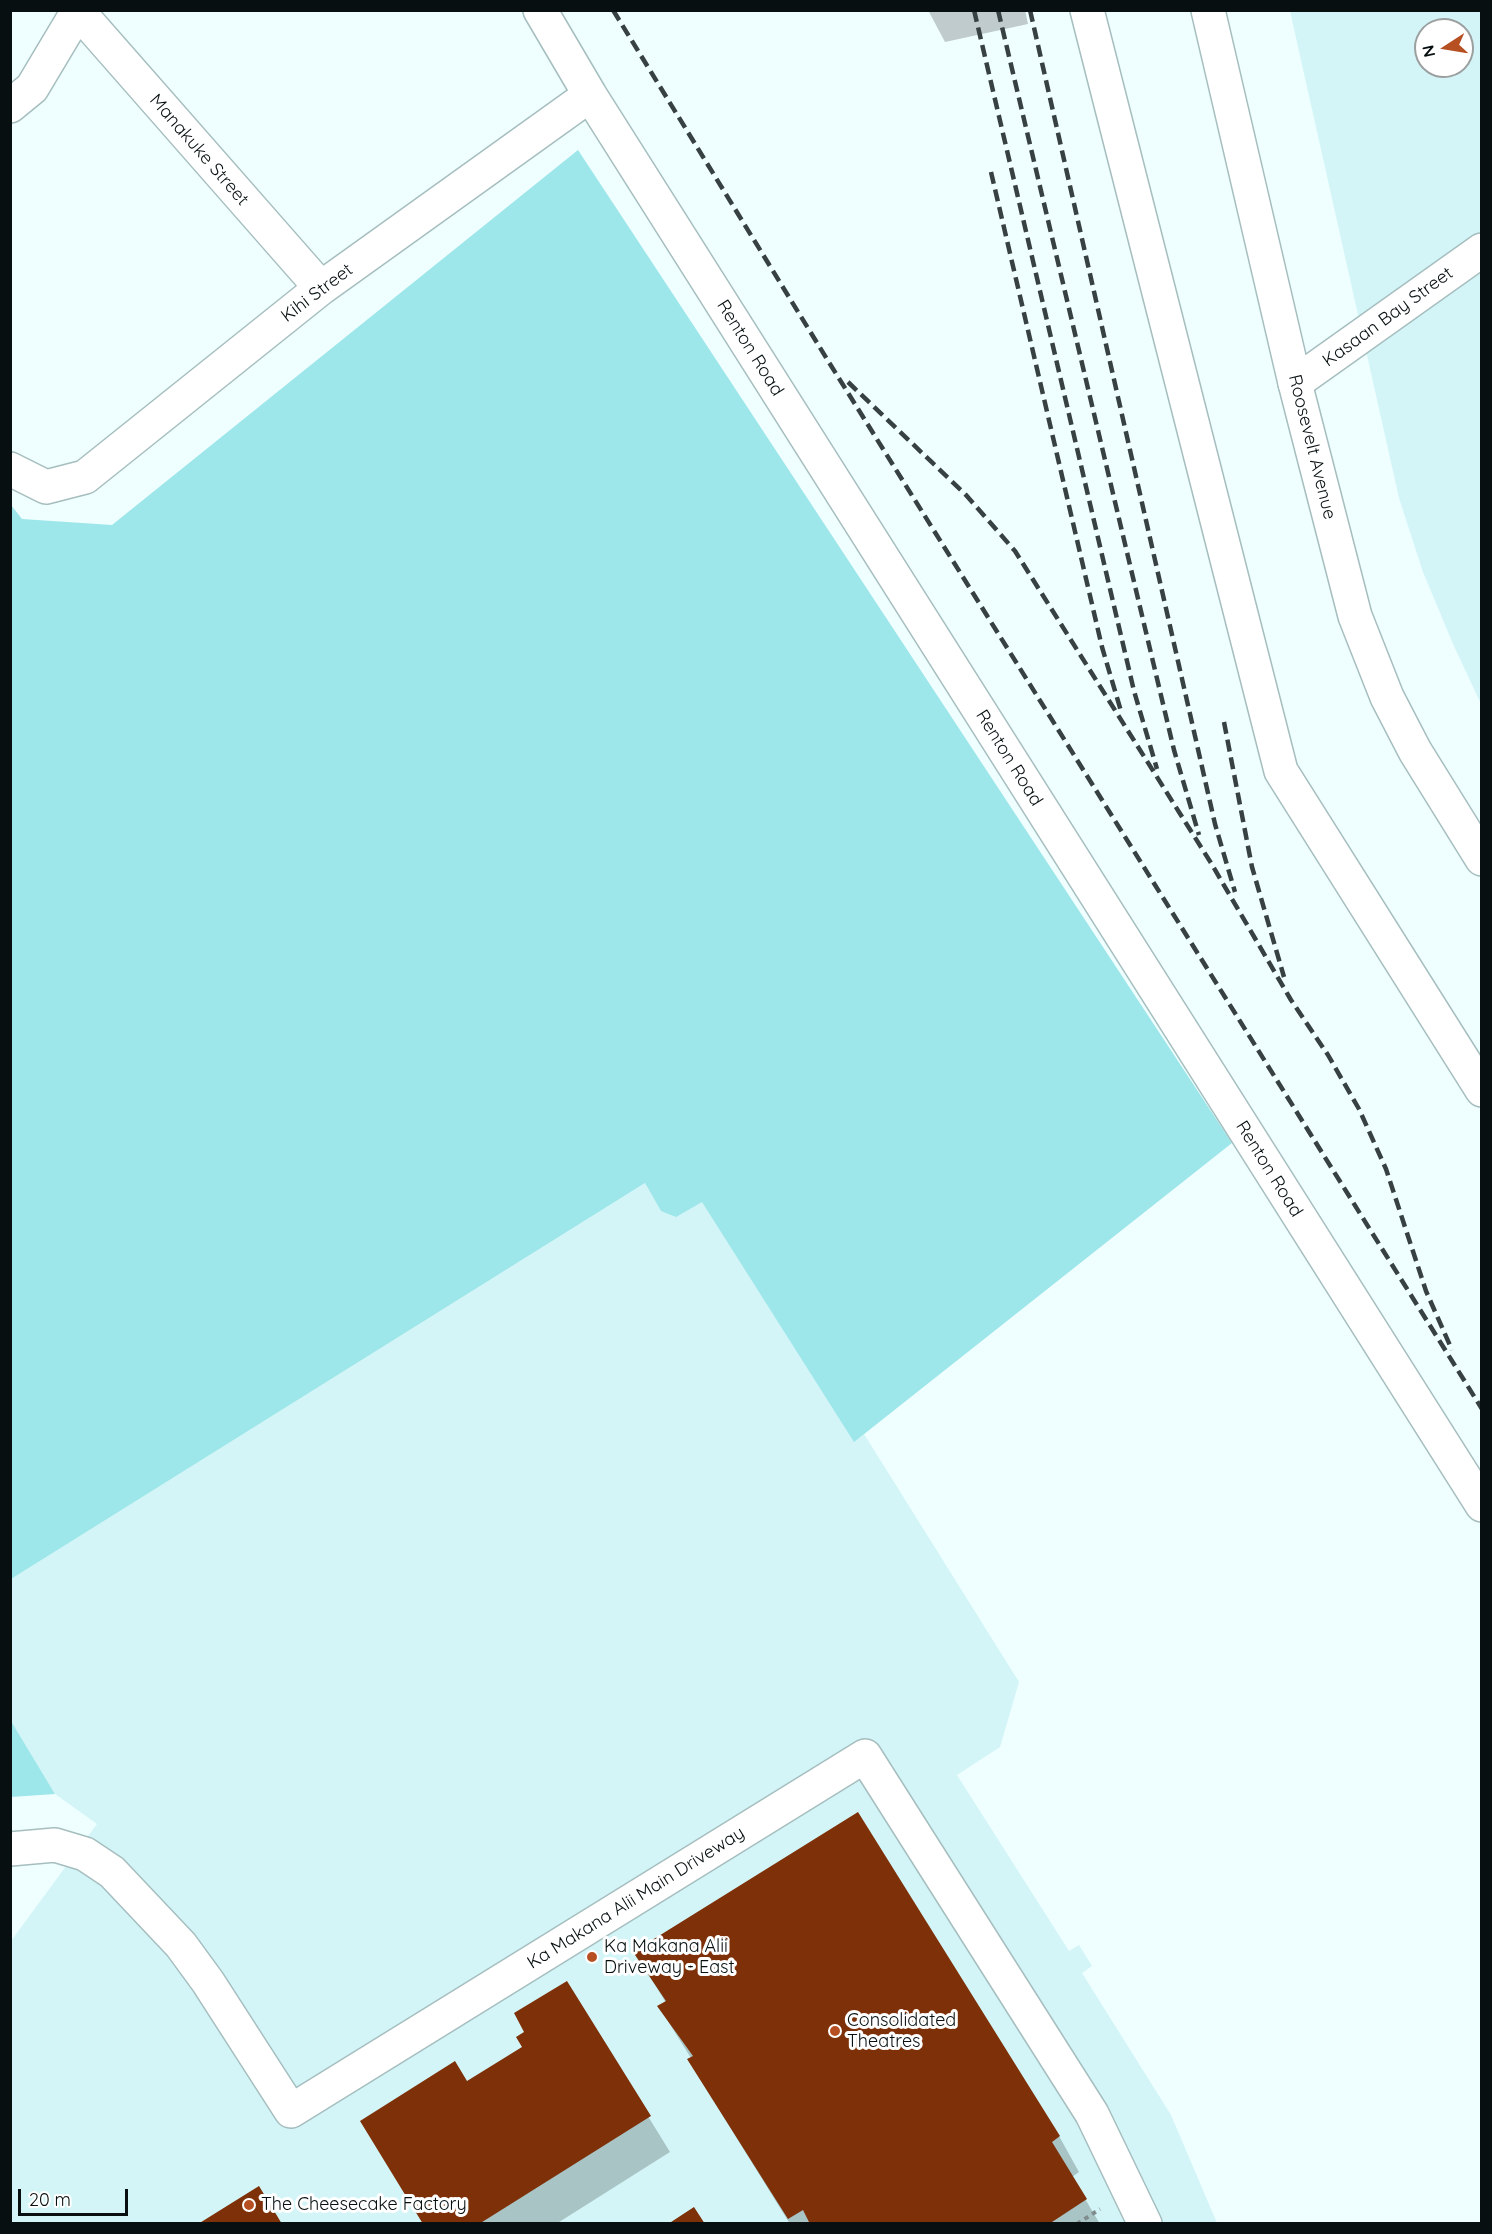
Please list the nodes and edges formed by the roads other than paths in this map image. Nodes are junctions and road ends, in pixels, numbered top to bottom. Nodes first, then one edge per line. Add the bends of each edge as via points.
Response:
1 (540, 10) edge
2 (1088, 10) edge
3 (1208, 10) edge
4 (77, 11) edge
5 (590, 95) junction
6 (10, 106) edge
7 (1482, 250) edge
8 (321, 288) junction
9 (1295, 383) junction
10 (10, 469) edge
11 (1482, 859) edge
12 (1482, 1090) edge
13 (1482, 1505) edge
14 (10, 1849) edge
15 (1145, 2223) edge

1 - 5 street, Renton Road
2 - 12 street via 1281,771
3 - 9 street, Roosevelt Avenue
4 - 6 street, Manakuke Street via 32,88
4 - 8 street, Manakuke Street
5 - 8 street, Kihi Street
5 - 13 street, Renton Road
7 - 9 street, Kasaan Bay Street
8 - 10 street, Kihi Street via 85,477 46,487
9 - 11 street, Roosevelt Avenue via 1343,574 1370,657 1414,751
14 - 15 street, Ka Makana Alii Main Driveway via 55,1845 85,1854 112,1872 202,1972 291,2111 865,1756 1092,2114

